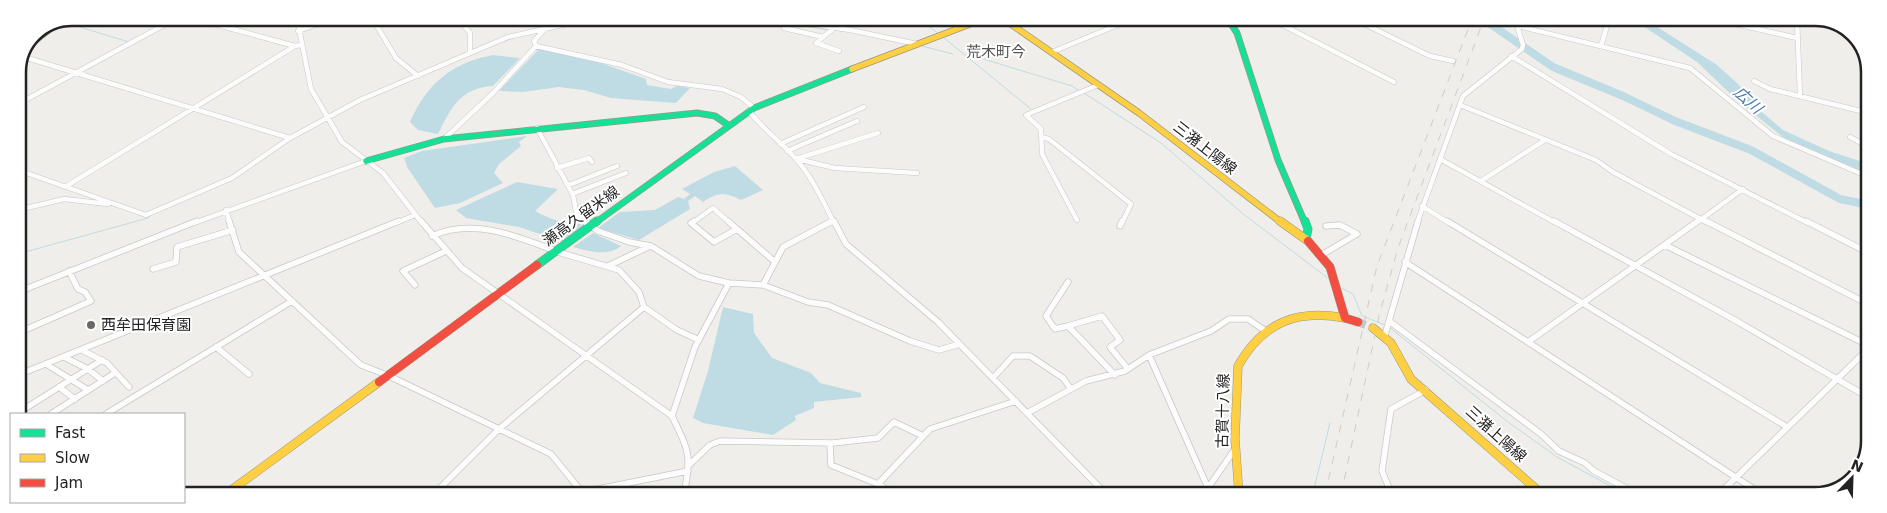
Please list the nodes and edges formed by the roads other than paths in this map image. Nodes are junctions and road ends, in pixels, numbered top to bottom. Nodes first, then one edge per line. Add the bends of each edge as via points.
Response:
1 (162, 26) edge
2 (221, 26) edge
3 (298, 26) edge
4 (312, 26) edge
5 (377, 26) edge
6 (464, 26) edge
7 (548, 26) edge
8 (561, 26) edge
9 (821, 26) edge
10 (965, 26) edge
11 (1014, 26) edge
12 (1115, 26) edge
13 (1232, 26) edge
14 (1285, 26) edge
15 (1368, 26) edge
16 (1518, 26) joint
17 (1607, 26) edge
18 (1745, 26) edge
19 (1797, 26) edge
20 (784, 28) dead end
21 (834, 28) junction
22 (546, 29) junction
23 (298, 31) junction
24 (823, 37) junction
25 (1797, 38) junction
26 (917, 44) junction
27 (301, 45) junction
28 (295, 46) junction
29 (536, 46) junction
30 (1601, 46) junction
31 (839, 51) dead end
32 (1052, 52) junction
33 (470, 53) junction
34 (1511, 56) junction
35 (29, 58) edge
36 (1453, 61) dead end
37 (76, 72) junction
38 (418, 76) junction
39 (1754, 81) dead end
40 (1394, 82) dead end
41 (1098, 85) junction
42 (1800, 95) junction
43 (26, 100) edge
44 (1460, 105) junction
45 (864, 106) dead end
46 (193, 108) junction
47 (752, 110) junction
48 (1861, 111) edge
49 (326, 118) junction
50 (857, 121) dead end
51 (728, 125) junction
52 (536, 128) junction
53 (878, 133) dead end
54 (1042, 137) junction
55 (1850, 137) dead end
56 (290, 138) junction
57 (444, 139) junction
58 (1545, 140) junction
59 (1861, 143) edge
60 (780, 144) junction
61 (787, 151) junction
62 (796, 159) junction
63 (1440, 159) junction
64 (366, 161) junction
65 (592, 162) dead end
66 (617, 166) dead end
67 (557, 168) junction
68 (26, 173) edge
69 (626, 173) dead end
70 (917, 173) dead end
71 (1861, 173) edge
72 (1481, 181) junction
73 (569, 185) junction
74 (65, 187) junction
75 (1743, 189) junction
76 (572, 194) junction
77 (118, 205) junction
78 (1422, 206) junction
79 (26, 208) edge
80 (226, 210) junction
81 (415, 215) junction
82 (1701, 219) junction
83 (1077, 220) dead end
84 (833, 221) junction
85 (592, 226) junction
86 (1120, 226) dead end
87 (1326, 226) dead end
88 (738, 229) junction
89 (233, 230) junction
90 (432, 236) junction
91 (1306, 239) junction
92 (1666, 245) junction
93 (651, 246) junction
94 (1861, 249) edge
95 (446, 251) junction
96 (556, 251) junction
97 (1323, 254) junction
98 (775, 262) junction
99 (1405, 262) junction
100 (608, 266) junction
101 (1635, 266) junction
102 (153, 269) dead end
103 (69, 271) junction
104 (266, 276) junction
105 (1068, 282) dead end
106 (730, 283) junction
107 (415, 285) dead end
108 (763, 285) junction
109 (26, 289) edge
110 (498, 294) junction
111 (292, 300) junction
112 (1861, 300) edge
113 (1582, 304) junction
114 (644, 307) junction
115 (1345, 318) junction
116 (1389, 321) junction
117 (1358, 322) tunnel mouth
118 (1068, 326) junction
119 (1373, 328) tunnel mouth
120 (26, 329) edge
121 (1267, 332) junction
122 (1385, 335) junction
123 (699, 340) junction
124 (1528, 342) junction
125 (1861, 342) edge
126 (960, 344) junction
127 (216, 347) junction
128 (82, 350) junction
129 (1149, 355) junction
130 (587, 356) junction
131 (1861, 356) edge
132 (64, 357) junction
133 (102, 360) junction
134 (46, 364) junction
135 (88, 369) junction
136 (1128, 369) junction
137 (26, 372) edge
138 (115, 373) junction
139 (249, 374) dead end
140 (1115, 374) junction
141 (387, 375) junction
142 (993, 378) junction
143 (72, 379) junction
144 (103, 380) junction
145 (1836, 380) junction
146 (59, 387) junction
147 (129, 387) dead end
148 (1071, 389) junction
149 (88, 390) junction
150 (1426, 390) junction
151 (1861, 393) edge
152 (75, 399) junction
153 (1016, 401) junction
154 (26, 408) edge
155 (53, 413) edge
156 (108, 413) edge
157 (1028, 413) junction
158 (672, 416) junction
159 (1787, 427) junction
160 (499, 429) junction
161 (924, 436) junction
162 (830, 443) junction
163 (1235, 450) junction
164 (689, 468) junction
165 (1736, 478) junction
166 (878, 484) junction
167 (235, 487) edge
168 (441, 487) edge
169 (578, 487) edge
170 (604, 487) edge
171 (685, 487) edge
172 (884, 487) edge
173 (1099, 487) edge
174 (1208, 487) edge
175 (1209, 487) edge
176 (1237, 487) edge
177 (1389, 487) edge
178 (1534, 487) edge
179 (1624, 487) edge
180 (1726, 487) edge
181 (1750, 487) edge

1 - 37 street
2 - 28 street
3 - 23 street
4 - 23 street
5 - 38 street via 396,58
6 - 33 street via 470,33
7 - 22 street
8 - 22 street
9 - 21 street
10 - 26 main road, 瀬高久留米線
11 - 32 main road, 三潴上陽線
12 - 32 street
13 - 91 main road via 1243,49 1278,160 1308,230
14 - 40 street
15 - 36 street via 1430,56
16 - 30 street
16 - 34 street via 1518,39 1523,45
17 - 30 street
18 - 25 street
19 - 25 street
20 - 24 street
21 - 24 street
21 - 26 street
22 - 29 street via 534,41
22 - 33 street via 508,37
23 - 27 street
24 - 31 street via 816,43
25 - 42 street
26 - 47 main road, 瀬高久留米線
27 - 28 street
27 - 49 street via 311,89
28 - 46 street
29 - 47 street via 622,65 668,82 723,89 741,97
29 - 57 street
30 - 71 street via 1690,68 1772,136
32 - 41 main road, 三潴上陽線
33 - 38 street
34 - 44 street via 1463,96
34 - 75 street via 1671,154
35 - 37 street
37 - 43 street
37 - 46 street
38 - 49 street
39 - 42 street via 1770,89
41 - 54 street via 1026,115 1041,129
41 - 91 main road, 三潴上陽線
42 - 48 street
44 - 58 street
44 - 63 street
45 - 60 street
46 - 56 street
46 - 74 street
47 - 51 main road, 瀬高久留米線
47 - 60 street via 761,127
49 - 56 street
49 - 64 street via 342,142
50 - 61 street
51 - 52 main road via 715,116 697,113
51 - 85 main road, 瀬高久留米線
52 - 57 main road
52 - 67 street via 541,144
53 - 62 street
54 - 83 street via 1042,154
54 - 86 street via 1049,139 1131,204
55 - 59 street
56 - 77 street via 232,178 146,215
57 - 64 main road
58 - 72 street
58 - 82 street via 1596,160
60 - 61 street
61 - 62 street
62 - 70 street via 835,168
62 - 84 street
63 - 72 street
63 - 78 street
64 - 80 street
64 - 81 street via 383,173
65 - 67 street via 589,158
66 - 73 street
67 - 73 street
68 - 74 street
69 - 76 street
72 - 101 street
73 - 76 street
74 - 77 street
75 - 82 street
75 - 94 street
76 - 85 street via 578,208 577,216
77 - 79 street via 64,199
78 - 99 street
78 - 113 street
80 - 89 street
80 - 103 street
81 - 90 street
81 - 104 street
82 - 92 street
82 - 112 street
84 - 98 street via 784,247
84 - 126 street via 846,244 858,256
85 - 93 street via 629,242
85 - 96 main road, 瀬高久留米線
87 - 97 street via 1340,224 1357,234
88 - 88 street via 713,208 691,223 714,242
88 - 98 street
89 - 102 street via 177,247 176,262
89 - 104 street via 239,252
90 - 95 street
90 - 96 street via 453,228 471,228 525,239
91 - 97 main road, 三潴上陽線
92 - 101 street
92 - 125 street
93 - 100 street
93 - 106 street via 699,276
95 - 107 street via 403,271
95 - 110 street via 462,268
96 - 100 street
96 - 110 main road, 瀬高久留米線
97 - 115 main road, 三潴上陽線 via 1336,277
98 - 108 street
99 - 116 street
99 - 124 street
100 - 114 street via 619,270 639,292
101 - 113 street
101 - 145 street
103 - 109 street
103 - 120 street via 78,288 91,301
104 - 111 street
104 - 128 street
105 - 118 street via 1046,316 1055,329
106 - 108 street
106 - 123 street
108 - 126 street via 808,302 828,305 910,341 939,350
110 - 130 street
110 - 141 main road, 瀬高久留米線
111 - 127 street
111 - 141 street via 361,365
113 - 124 street
113 - 159 street
114 - 123 street via 677,330
114 - 130 street
115 - 117 main road
115 - 121 main road, 古賀十八線 via 1310,314
116 - 122 street
116 - 179 street via 1541,434 1559,451 1586,463
118 - 136 street via 1102,316 1120,340 1110,347
118 - 140 street via 1081,344 1099,356
119 - 122 main road, 三潴上陽線
121 - 129 street via 1248,318 1230,319 1211,331
121 - 163 main road, 古賀十八線 via 1247,348 1238,366
122 - 150 main road, 三潴上陽線 via 1394,345 1408,374
123 - 158 street
124 - 165 street
126 - 142 street
127 - 139 street
127 - 156 street
128 - 132 street
128 - 133 street
129 - 136 street
129 - 174 street
130 - 158 street
130 - 160 street
131 - 145 street
132 - 134 street
132 - 135 street
133 - 135 street
133 - 138 street
134 - 137 street
134 - 143 street
135 - 143 street
135 - 144 street
136 - 140 street
138 - 144 street
138 - 147 street
140 - 148 street via 1086,381
141 - 160 street
141 - 167 main road, 瀬高久留米線
142 - 148 street via 1013,356 1030,356 1063,378
142 - 153 street
143 - 146 street
143 - 149 street
144 - 149 street
145 - 151 street
145 - 159 street
146 - 152 street
146 - 154 street
148 - 157 street
149 - 152 street
150 - 177 street via 1391,409 1382,471
150 - 178 main road, 三潴上陽線
152 - 155 street
153 - 157 street
153 - 161 street via 930,429
157 - 173 street
158 - 164 street via 687,448
159 - 165 street
160 - 168 street
160 - 169 street via 551,454
161 - 162 street via 894,422 878,438
161 - 166 street
162 - 164 street via 720,441 710,445
162 - 166 street via 831,465
163 - 175 street
163 - 176 main road, 古賀十八線
164 - 170 street
164 - 171 street
165 - 180 street
165 - 181 street
166 - 172 street

